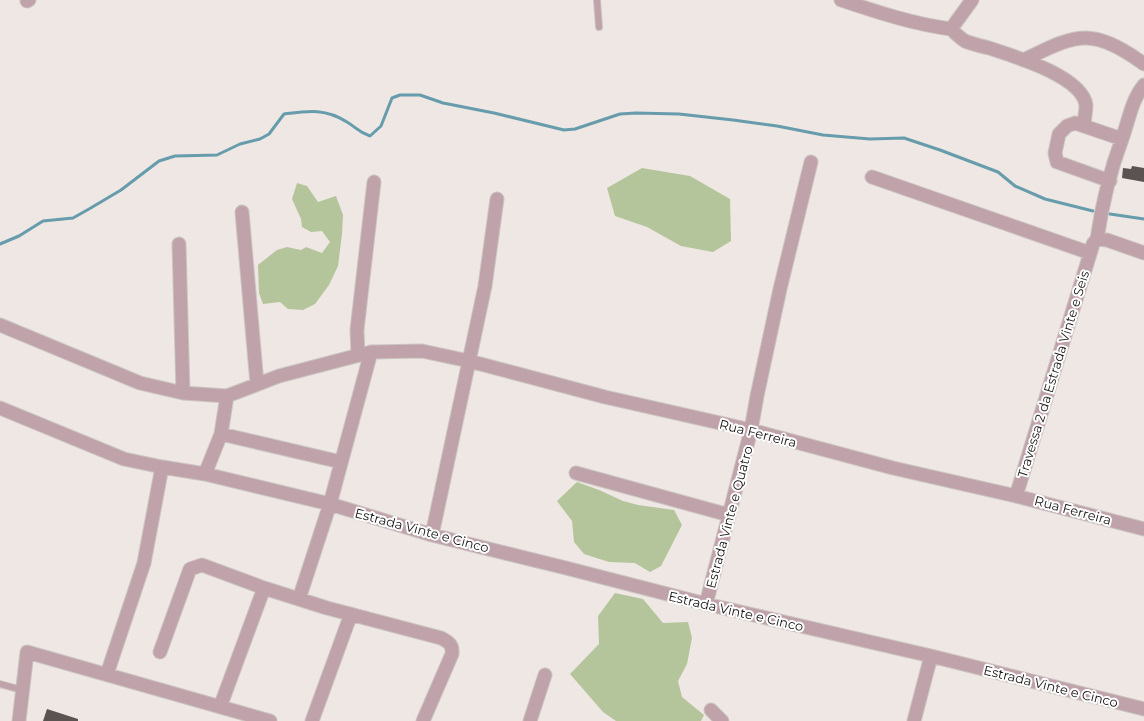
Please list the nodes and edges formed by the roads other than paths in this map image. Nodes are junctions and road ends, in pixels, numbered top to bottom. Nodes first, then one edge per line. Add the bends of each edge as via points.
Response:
1 (597, 0) edge
2 (841, 0) edge
3 (972, 0) edge
4 (599, 27) dead end
5 (951, 29) junction
6 (1023, 60) junction
7 (1144, 64) edge
8 (1144, 85) edge
9 (1084, 126) junction
10 (1122, 139) junction
11 (811, 162) dead end
12 (872, 177) dead end
13 (1110, 181) junction
14 (374, 182) dead end
15 (497, 199) dead end
16 (242, 212) dead end
17 (1097, 239) junction
18 (178, 244) dead end
19 (1090, 253) junction
20 (1144, 253) edge
21 (0, 325) edge
22 (364, 354) junction
23 (469, 361) junction
24 (257, 384) junction
25 (183, 393) junction
26 (227, 396) junction
27 (0, 408) edge
28 (751, 430) junction
29 (221, 434) junction
30 (341, 462) junction
31 (162, 467) junction
32 (576, 473) dead end
33 (205, 474) junction
34 (1016, 496) junction
35 (330, 504) junction
36 (729, 515) junction
37 (1144, 529) edge
38 (432, 535) junction
39 (264, 588) junction
40 (299, 599) junction
41 (706, 604) junction
42 (351, 614) junction
43 (160, 652) dead end
44 (930, 656) junction
45 (108, 674) junction
46 (545, 675) dead end
47 (0, 684) edge
48 (22, 690) junction
49 (220, 707) junction
50 (1144, 709) edge
51 (710, 710) dead end
52 (19, 721) edge
53 (270, 721) edge
54 (312, 721) edge
55 (423, 721) edge
56 (530, 721) edge
57 (722, 721) edge
58 (914, 721) edge

1 - 4 lane
2 - 5 street via 908,21
3 - 5 street
5 - 6 street via 965,41
6 - 7 street via 1066,41 1086,38 1108,43
6 - 9 street via 1055,73 1077,89 1086,104
8 - 10 street, Travessa 2 da Estrada Vinte e Seis via 1130,110
9 - 10 street
9 - 13 street via 1075,123 1067,126 1059,134 1055,153 1057,162
10 - 13 street, Travessa 2 da Estrada Vinte e Seis
11 - 28 street, Estrada Vinte e Quatro via 780,289
12 - 19 street
13 - 17 street, Travessa 2 da Estrada Vinte e Seis
14 - 22 street via 357,330
15 - 23 street via 485,286
16 - 24 street
17 - 19 street, Travessa 2 da Estrada Vinte e Seis
17 - 20 street via 1108,240
18 - 25 street
19 - 34 street, Travessa 2 da Estrada Vinte e Seis
21 - 25 street via 140,382
22 - 23 street, Rua Ferreira via 422,351
22 - 24 street, Rua Ferreira
22 - 30 street
23 - 28 street, Rua Ferreira via 605,397
23 - 38 street
24 - 26 street, Rua Ferreira
25 - 26 street
26 - 29 street
27 - 31 street, Estrada Vinte e Cinco via 124,459
28 - 34 street, Rua Ferreira via 893,468
28 - 36 street, Estrada Vinte e Quatro
29 - 30 street
29 - 33 street
30 - 35 street
31 - 33 street, Estrada Vinte e Cinco
31 - 45 street via 144,562
32 - 36 street
33 - 35 street, Estrada Vinte e Cinco
34 - 37 street, Rua Ferreira
35 - 38 street, Estrada Vinte e Cinco
35 - 40 street
36 - 41 street, Estrada Vinte e Quatro
38 - 41 street, Estrada Vinte e Cinco
39 - 40 street
39 - 43 street via 202,565 190,569
39 - 49 street
40 - 42 street
41 - 44 street, Estrada Vinte e Cinco
42 - 54 street
42 - 55 street via 449,642 453,648 452,654
44 - 50 street, Estrada Vinte e Cinco
44 - 58 street
45 - 48 street via 26,652
45 - 49 street
46 - 56 street
47 - 48 lane
48 - 52 street
49 - 53 street
51 - 57 street

